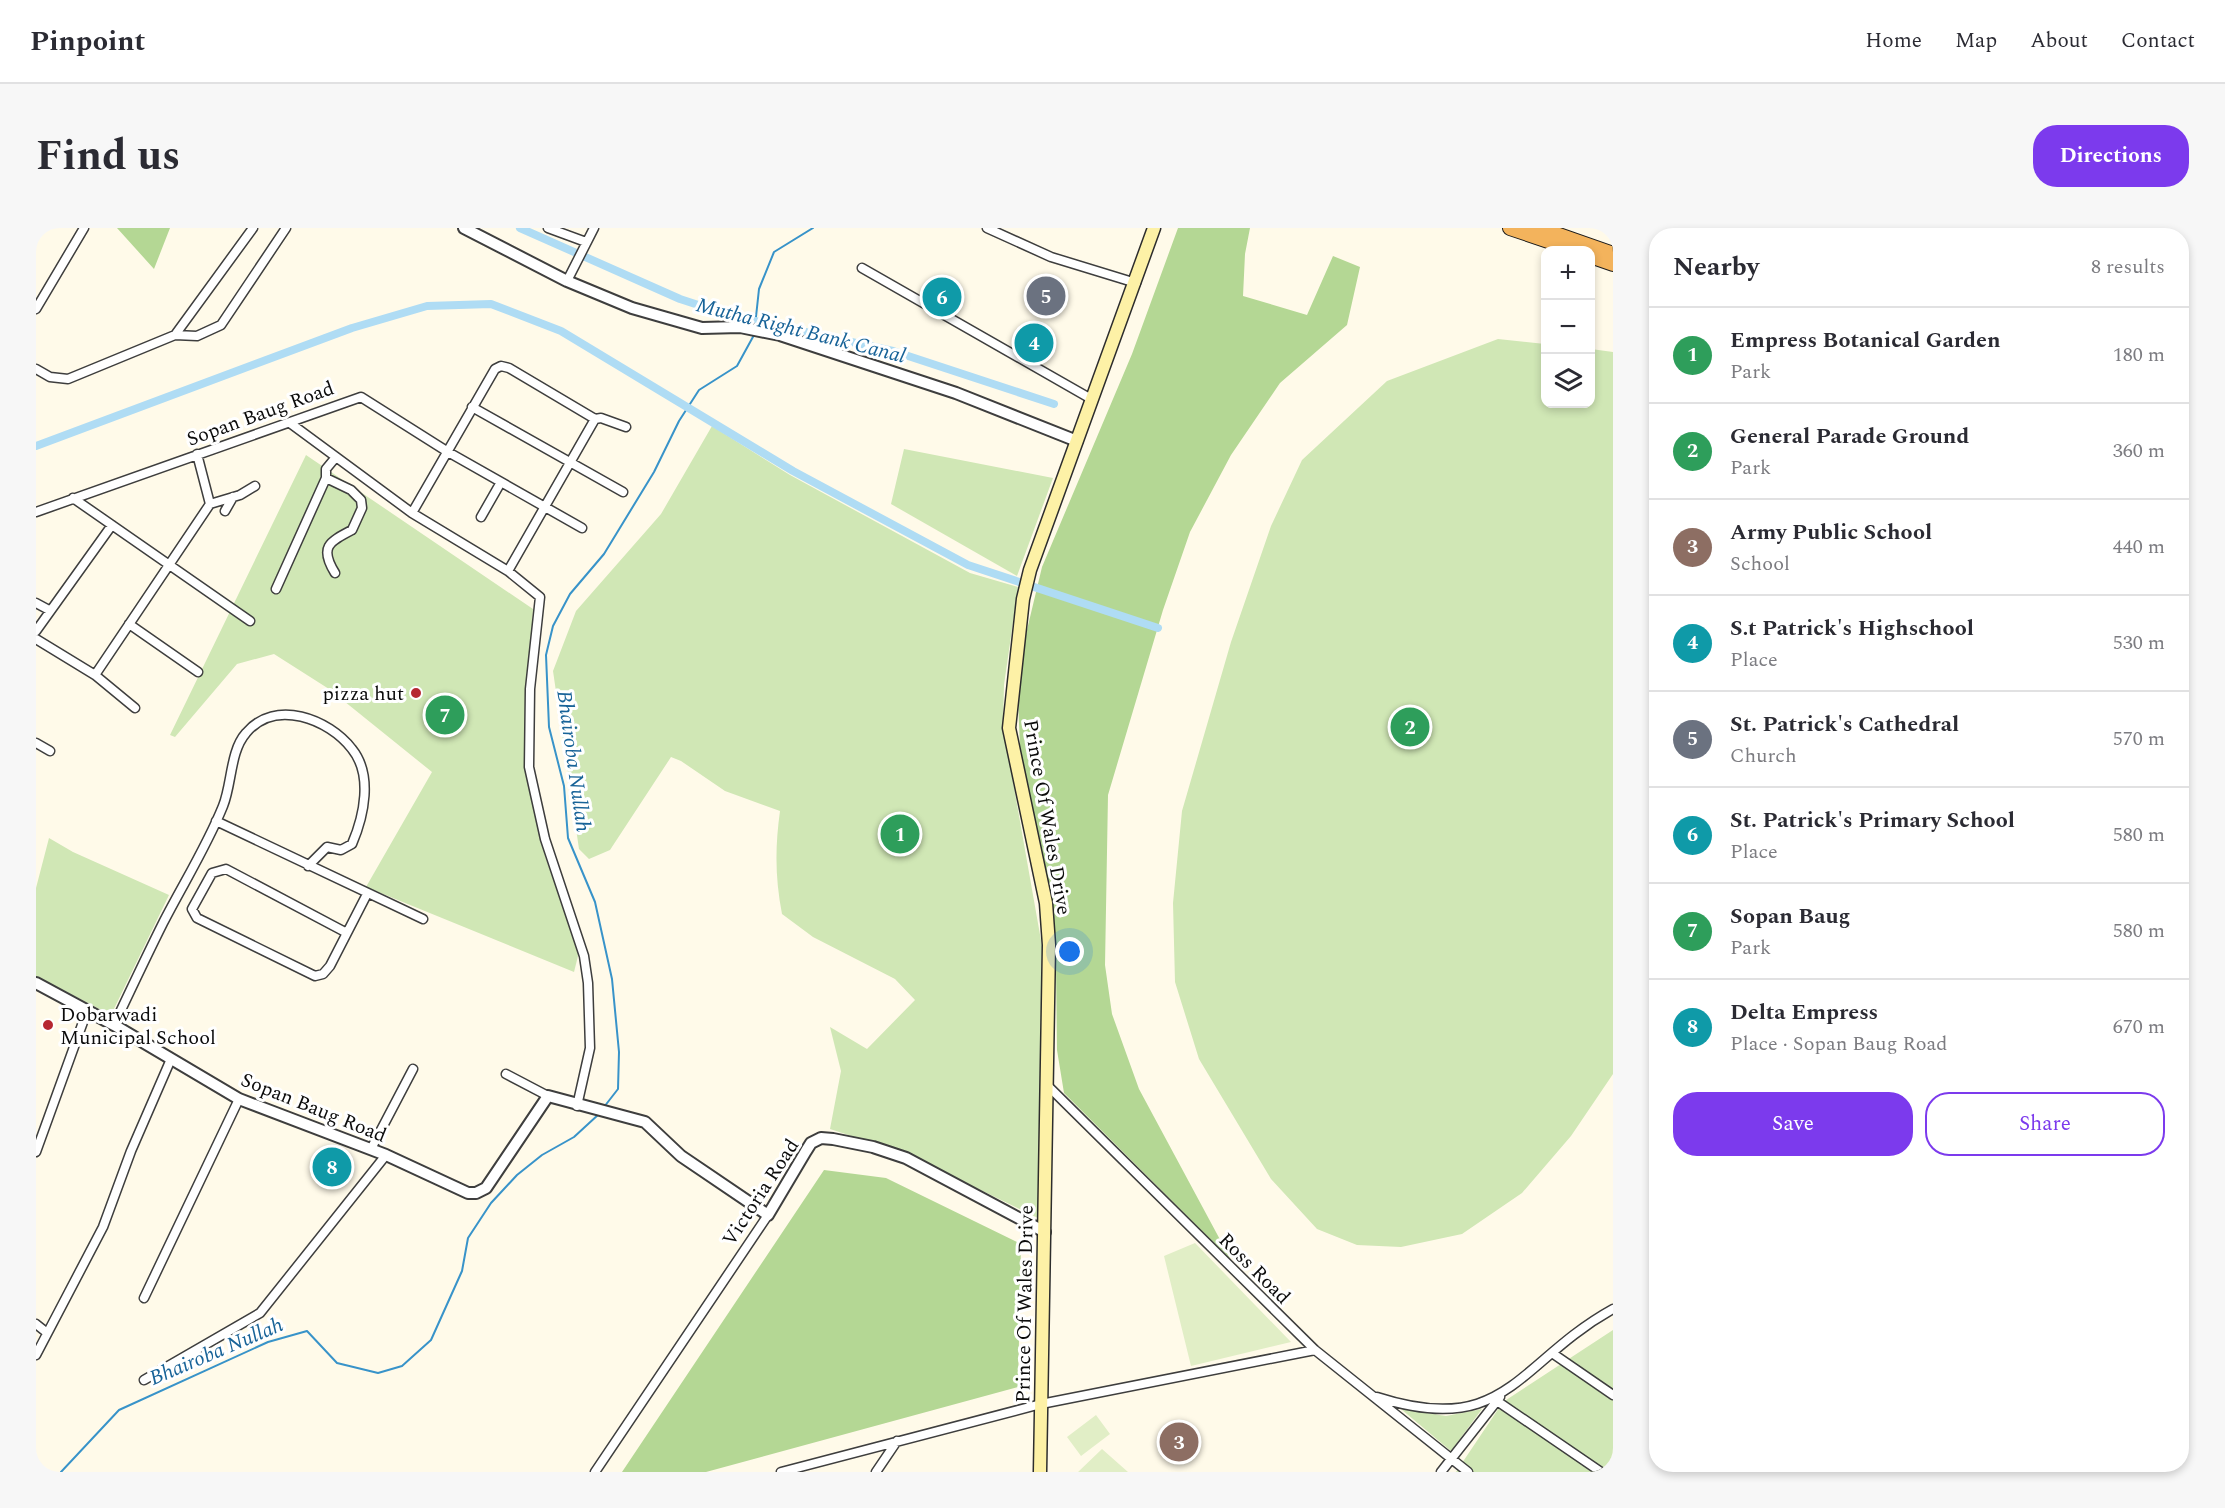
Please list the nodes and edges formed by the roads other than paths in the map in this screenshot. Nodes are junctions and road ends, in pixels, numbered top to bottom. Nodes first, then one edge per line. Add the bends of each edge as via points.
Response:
1 (84, 228) edge
2 (253, 228) edge
3 (286, 228) edge
4 (464, 228) edge
5 (548, 228) edge
6 (594, 228) edge
7 (987, 228) edge
8 (1154, 228) edge
9 (1510, 228) edge
10 (1539, 228) edge
11 (585, 245) junction
12 (1563, 246) edge
13 (1613, 254) edge
14 (1595, 258) edge
15 (1613, 264) edge
16 (862, 268) dead end
17 (569, 277) junction
18 (1136, 283) junction
19 (36, 309) edge
20 (175, 335) junction
21 (36, 369) edge
22 (1093, 400) junction
23 (472, 407) junction
24 (596, 419) junction
25 (290, 423) junction
26 (626, 427) dead end
27 (1077, 441) junction
28 (448, 452) junction
29 (198, 454) junction
30 (336, 457) junction
31 (572, 463) junction
32 (326, 478) junction
33 (501, 482) junction
34 (255, 486) dead end
35 (623, 492) dead end
36 (233, 497) junction
37 (73, 498) junction
38 (210, 504) junction
39 (546, 508) junction
40 (225, 510) dead end
41 (36, 512) edge
42 (412, 513) junction
43 (481, 517) dead end
44 (111, 525) junction
45 (582, 528) dead end
46 (170, 565) junction
47 (508, 571) junction
48 (335, 573) dead end
49 (276, 589) dead end
50 (36, 603) edge
51 (49, 610) junction
52 (250, 621) dead end
53 (129, 624) junction
54 (36, 631) edge
55 (36, 639) edge
56 (198, 672) dead end
57 (95, 675) junction
58 (135, 708) dead end
59 (36, 743) edge
60 (50, 751) dead end
61 (216, 821) junction
62 (308, 866) junction
63 (186, 883) junction
64 (200, 891) junction
65 (367, 894) junction
66 (423, 919) dead end
67 (347, 933) junction
68 (36, 983) edge
69 (87, 1011) junction
70 (114, 1025) junction
71 (171, 1059) junction
72 (413, 1069) dead end
73 (506, 1074) dead end
74 (1049, 1087) junction
75 (548, 1096) junction
76 (239, 1099) junction
77 (582, 1107) junction
78 (371, 1149) junction
79 (36, 1152) edge
80 (386, 1155) junction
81 (768, 1215) junction
82 (1046, 1232) junction
83 (144, 1298) dead end
84 (1613, 1309) edge
85 (36, 1324) edge
86 (46, 1332) junction
87 (1315, 1350) junction
88 (1552, 1353) junction
89 (36, 1355) edge
90 (144, 1380) dead end
91 (1505, 1393) junction
92 (1613, 1395) edge
93 (1373, 1396) junction
94 (1497, 1401) junction
95 (1041, 1404) junction
96 (897, 1441) junction
97 (1450, 1459) junction
98 (596, 1472) edge
99 (781, 1472) edge
100 (876, 1472) edge
101 (1040, 1472) edge
102 (1441, 1472) edge
103 (1468, 1472) edge
104 (1601, 1472) edge

1 - 19 street
2 - 20 street
3 - 20 street via 221,325 197,336
4 - 17 street
5 - 11 street
6 - 11 street
7 - 18 street via 1060,260
8 - 18 main road, Prince Of Wales Drive
9 - 12 highway
10 - 13 highway
11 - 17 street
14 - 15 highway
16 - 22 street
17 - 27 street via 677,322 780,335 956,393
18 - 22 main road, Prince Of Wales Drive
20 - 21 street via 68,379 50,377
22 - 27 main road, Prince Of Wales Drive
23 - 24 street via 490,374 501,366
23 - 28 street
23 - 31 street
24 - 26 street
24 - 31 street
25 - 28 street, Sopan Baug Road via 361,397
25 - 29 street, Sopan Baug Road
25 - 30 street
27 - 74 main road, Prince Of Wales Drive via 1023,599 1009,728 1046,903
28 - 33 street, Sopan Baug Road
28 - 42 street
29 - 37 street, Sopan Baug Road
29 - 38 street
30 - 32 street via 326,469
30 - 42 street
31 - 35 street
31 - 39 street
32 - 48 street via 351,490 361,500 362,508 352,530 333,539 327,551 327,560
32 - 49 street
33 - 39 street, Sopan Baug Road
33 - 43 street
34 - 36 street
36 - 38 street
36 - 40 street
37 - 41 street, Sopan Baug Road
37 - 44 street
38 - 46 street
39 - 45 street, Sopan Baug Road
39 - 47 street
42 - 47 street
44 - 46 street
44 - 51 street
46 - 52 street
46 - 53 street
47 - 77 street via 540,597 530,688 529,767 545,839 584,956 590,1048
50 - 51 street
51 - 54 street
53 - 56 street
53 - 57 street
55 - 57 street
57 - 58 street
59 - 60 street
61 - 62 street
61 - 62 street via 227,795 237,749 245,733 257,723 296,713 334,730 363,767 362,805 352,844 341,850 327,847
61 - 63 street
62 - 65 street
63 - 64 street
63 - 70 street
64 - 67 street via 212,873 226,869
64 - 67 street via 192,909 197,918 308,974 323,974
65 - 66 street
65 - 67 street
68 - 69 street, Sopan Baug Road
69 - 70 street, Sopan Baug Road
69 - 79 street
70 - 71 street, Sopan Baug Road
71 - 76 street, Sopan Baug Road
71 - 86 street via 102,1227
72 - 78 street
73 - 75 street
74 - 82 main road, Prince Of Wales Drive
74 - 87 street, Ross Road
75 - 77 street
75 - 80 street, Sopan Baug Road via 482,1191 468,1193
76 - 78 street, Sopan Baug Road
76 - 83 street
77 - 81 street via 645,1122 681,1156
78 - 80 street, Sopan Baug Road
80 - 90 street via 260,1313
81 - 82 street, Victoria Road via 806,1151 821,1138 873,1147 906,1158
81 - 98 street, Victoria Road
82 - 95 main road, Prince Of Wales Drive
84 - 88 street
85 - 86 street
86 - 89 street
87 - 93 street, Ross Road
87 - 95 street
88 - 91 street
88 - 92 street
91 - 93 street via 1451,1410 1409,1407
91 - 94 street
93 - 97 street, Ross Road
94 - 97 street
94 - 104 street
95 - 96 street
95 - 101 main road, Prince Of Wales Drive
96 - 99 street
96 - 100 street
97 - 102 street
97 - 103 street, Ross Road

